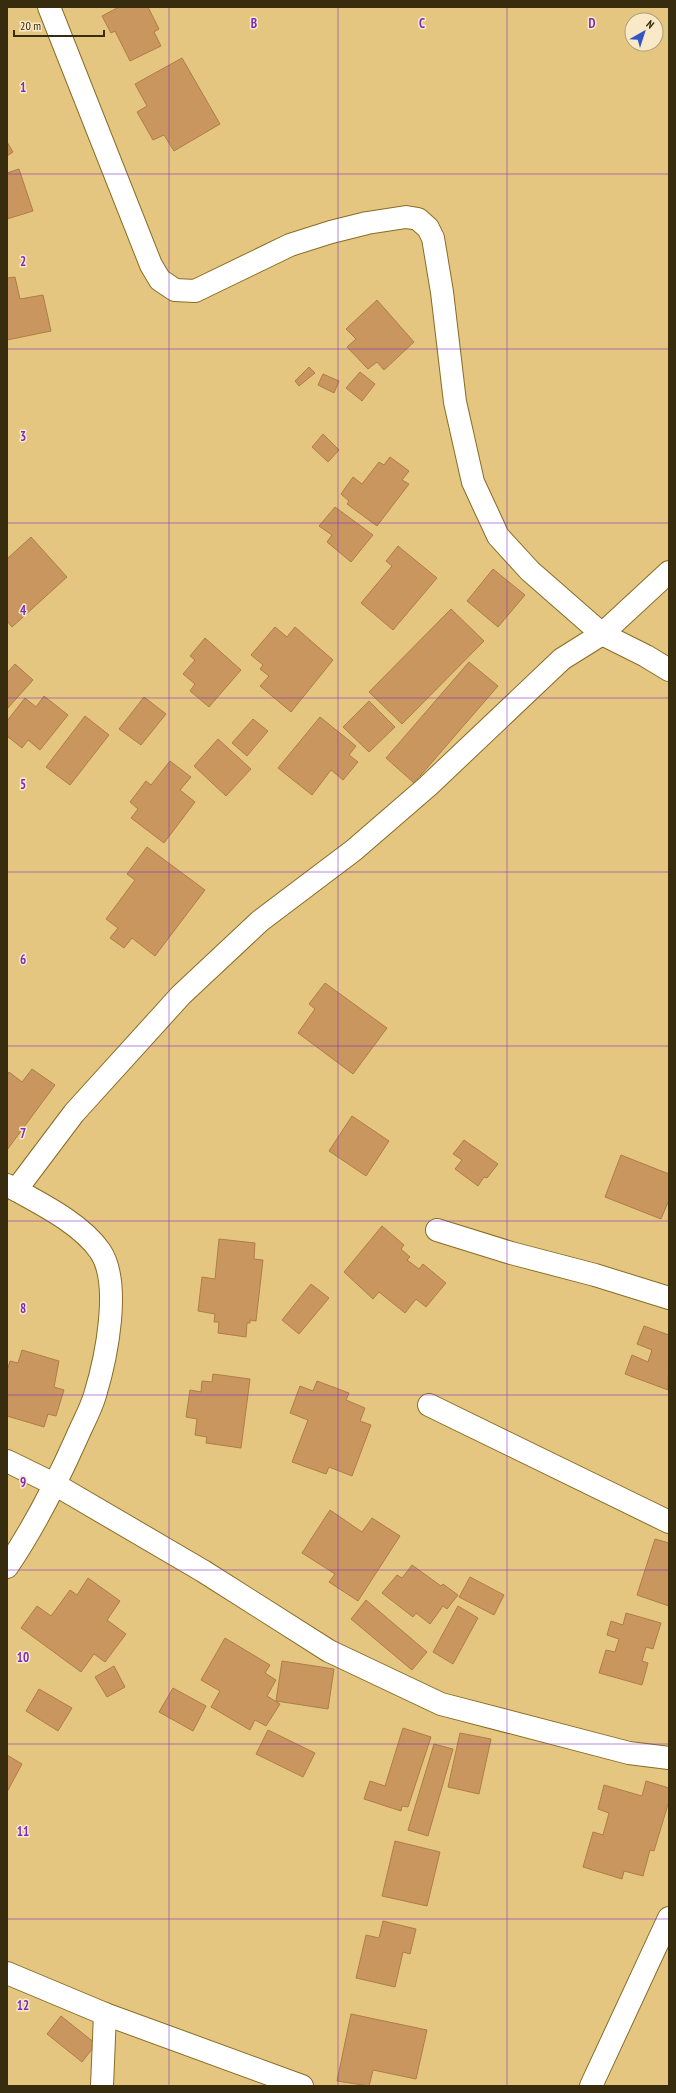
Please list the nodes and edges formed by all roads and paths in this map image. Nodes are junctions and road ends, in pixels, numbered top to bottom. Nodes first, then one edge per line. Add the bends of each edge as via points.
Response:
1 (49, 7) edge
2 (669, 572) edge
3 (602, 634) junction
4 (669, 670) edge
5 (11, 1187) edge
6 (437, 1230) dead end
7 (669, 1298) edge
8 (429, 1405) dead end
9 (7, 1461) edge
10 (56, 1485) junction
11 (669, 1522) edge
12 (7, 1567) edge
13 (669, 1758) edge
14 (669, 1918) edge
15 (7, 1973) edge
16 (105, 2014) junction
17 (102, 2086) edge
18 (302, 2086) edge
19 (591, 2086) edge

1 - 3 street via 151,266 160,280 175,290 195,291 290,245 367,223 406,218 418,219 428,228 433,238 442,292 455,402 473,482 498,536 530,571
2 - 3 street
3 - 4 street
3 - 5 street via 562,659 428,786 354,850 260,921 181,995
5 - 10 street via 62,1216 84,1234 100,1251 110,1278 111,1318 95,1396
6 - 7 street
8 - 11 street
9 - 10 street
10 - 12 street
10 - 13 street via 203,1571 329,1651 441,1704 628,1752
14 - 19 street
15 - 16 street
16 - 17 street
16 - 18 street

